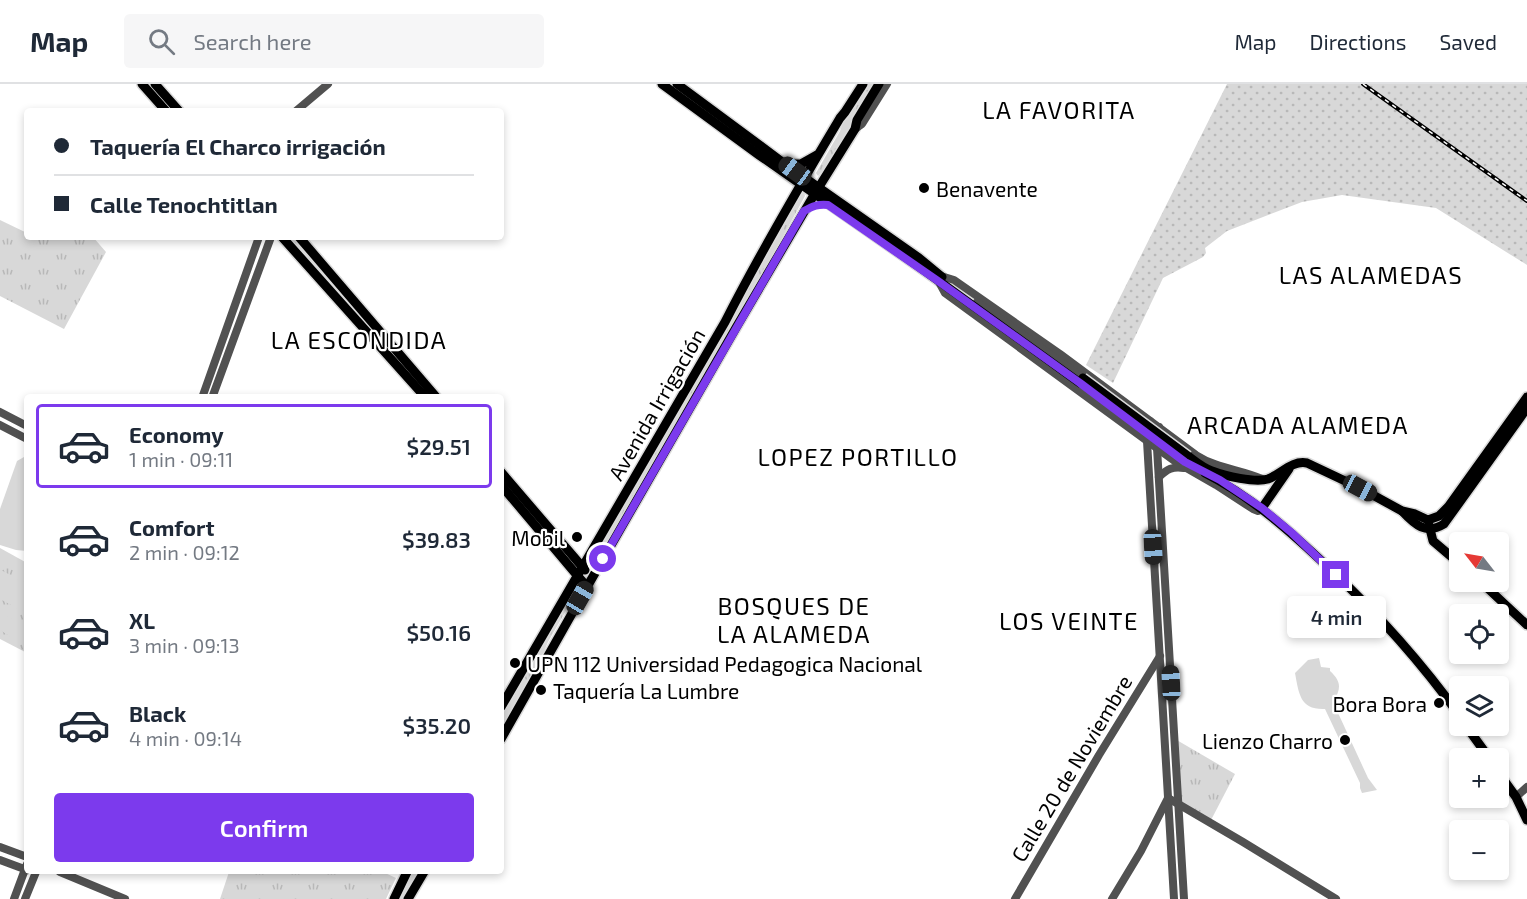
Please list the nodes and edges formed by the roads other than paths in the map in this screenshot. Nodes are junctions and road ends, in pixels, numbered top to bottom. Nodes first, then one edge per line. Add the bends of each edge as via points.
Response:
1 (142, 84) edge
2 (155, 84) edge
3 (327, 84) edge
4 (662, 84) edge
5 (677, 84) edge
6 (858, 84) edge
7 (863, 84) edge
8 (879, 84) edge
9 (887, 84) edge
10 (163, 108) edge
11 (176, 108) edge
12 (299, 108) edge
13 (840, 118) junction
14 (855, 129) junction
15 (819, 153) junction
16 (784, 168) junction
17 (830, 169) junction
18 (803, 182) junction
19 (816, 191) junction
20 (791, 202) junction
21 (832, 202) junction
22 (804, 211) junction
23 (258, 240) edge
24 (270, 240) edge
25 (285, 240) edge
26 (302, 240) edge
27 (939, 278) junction
28 (1081, 381) junction
29 (203, 394) edge
30 (213, 394) edge
31 (422, 394) edge
32 (434, 394) edge
33 (1527, 397) edge
34 (1527, 402) edge
35 (1527, 408) edge
36 (0, 412) edge
37 (1150, 421) junction
38 (24, 424) edge
39 (0, 425) edge
40 (1159, 427) junction
41 (1512, 430) junction
42 (24, 437) edge
43 (1147, 441) junction
44 (1156, 448) junction
45 (1186, 462) junction
46 (1290, 467) junction
47 (504, 475) edge
48 (1159, 477) junction
49 (1267, 479) junction
50 (504, 488) edge
51 (1273, 491) junction
52 (1262, 508) junction
53 (1429, 525) junction
54 (592, 550) junction
55 (572, 554) junction
56 (1449, 555) edge
57 (580, 571) junction
58 (589, 583) junction
59 (1492, 592) edge
60 (1527, 625) edge
61 (1170, 655) junction
62 (1159, 656) junction
63 (1449, 702) edge
64 (504, 703) edge
65 (504, 735) edge
66 (1509, 787) edge
67 (1527, 788) edge
68 (1516, 797) junction
69 (1168, 798) junction
70 (1179, 804) junction
71 (1527, 820) edge
72 (0, 847) edge
73 (24, 856) edge
74 (0, 860) edge
75 (24, 868) edge
76 (28, 874) edge
77 (29, 874) edge
78 (65, 874) edge
79 (405, 874) edge
80 (423, 874) edge
81 (14, 899) edge
82 (26, 899) edge
83 (125, 899) edge
84 (394, 899) edge
85 (408, 899) edge
86 (1015, 899) edge
87 (1112, 899) edge
88 (1174, 899) edge
89 (1184, 899) edge
90 (1336, 899) edge

1 - 10 main road
2 - 11 main road
3 - 12 street
4 - 16 main road
5 - 16 main road
6 - 13 street, Avenida Irrigación
7 - 13 main road, Avenida Irrigación
8 - 14 main road, Avenida Irrigación
9 - 14 street, Avenida Irrigación
13 - 15 main road, Avenida Irrigación
14 - 17 main road, Avenida Irrigación
15 - 16 main road via 801,164
15 - 18 main road, Avenida Irrigación
16 - 18 main road
16 - 20 main road
17 - 19 main road, Avenida Irrigación
17 - 21 main road
18 - 19 main road
18 - 20 main road, Avenida Irrigación
19 - 21 main road
19 - 22 main road, Avenida Irrigación
20 - 54 main road, Avenida Irrigación
21 - 22 main road
21 - 27 main road via 919,258
22 - 58 main road, Avenida Irrigación
23 - 29 street
24 - 30 street
25 - 31 main road
26 - 32 main road
27 - 28 main road
27 - 28 street via 954,280
27 - 28 street via 945,293
28 - 37 street
28 - 43 street
28 - 45 main road, bridge
33 - 53 main road via 1448,507
34 - 41 street
35 - 41 main road
36 - 38 street
37 - 40 street
37 - 43 street
39 - 42 street
40 - 44 street
40 - 49 street via 1207,462
41 - 53 main road via 1444,524 1437,528
43 - 44 street
43 - 62 street
44 - 45 street
44 - 48 street
45 - 48 street
45 - 49 main road via 1247,479
45 - 52 main road
46 - 49 main road
46 - 51 main road
46 - 53 main road via 1298,462 1314,466 1402,511 1422,527
47 - 55 main road
48 - 61 street
49 - 51 street via 1273,484
50 - 57 main road
51 - 52 main road
52 - 63 main road via 1364,601
53 - 56 main road via 1433,541
54 - 55 main road
54 - 57 main road, Avenida Irrigación
55 - 57 main road
57 - 58 main road
57 - 64 main road, Avenida Irrigación
58 - 65 main road, Avenida Irrigación
59 - 60 main road
61 - 62 street
61 - 70 street
62 - 69 street
62 - 86 street, Calle 20 de Noviembre
66 - 68 main road
67 - 68 street
68 - 71 main road
69 - 70 street
69 - 87 street
69 - 88 street
70 - 89 street
70 - 90 street
72 - 73 street
74 - 75 street
76 - 81 street
77 - 82 street
78 - 83 street
79 - 84 main road
80 - 85 main road

